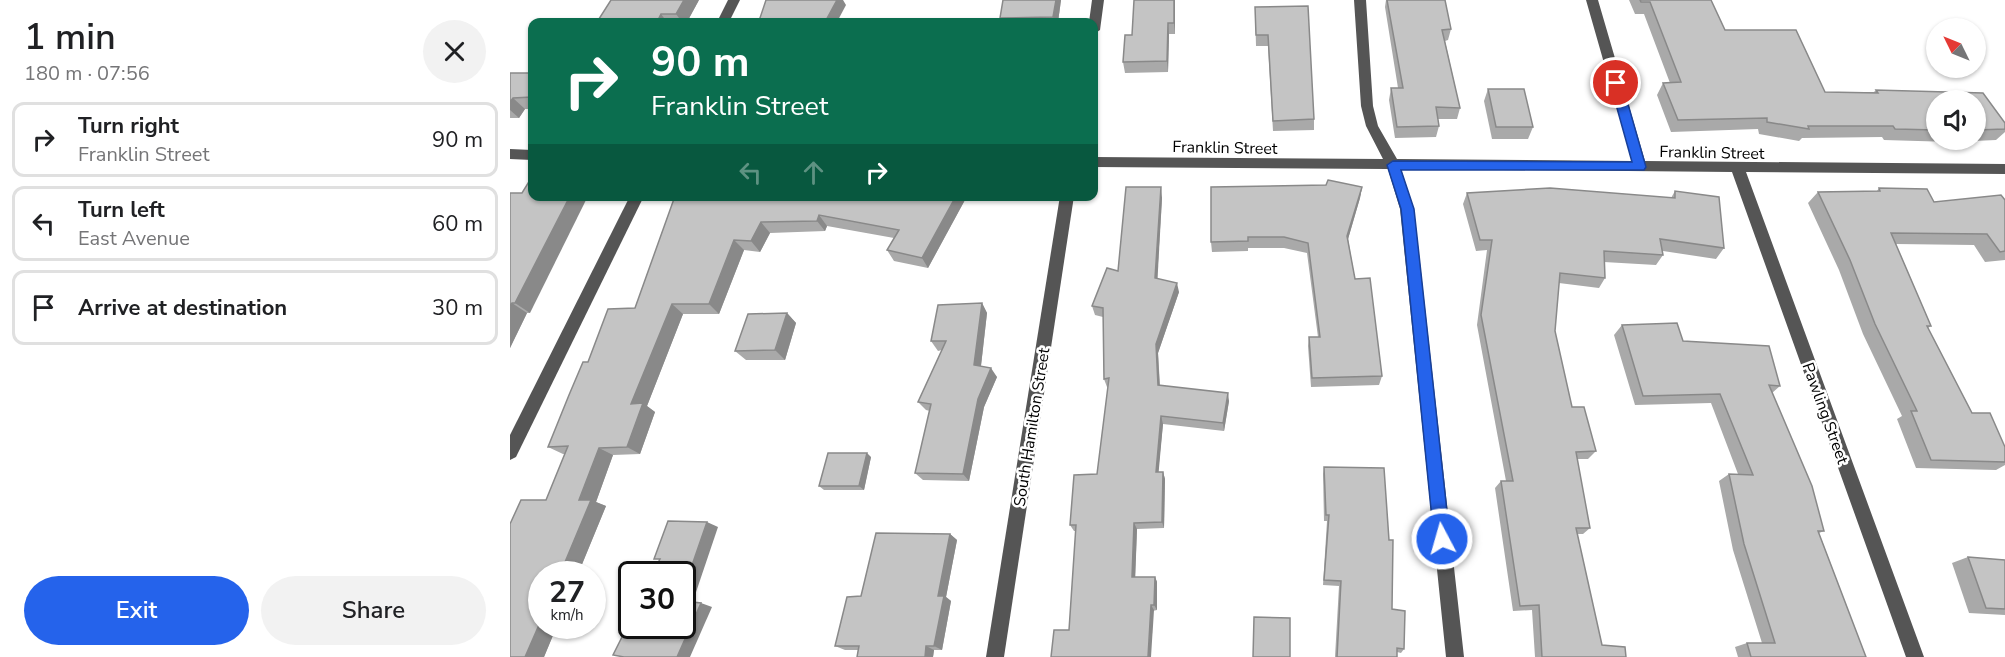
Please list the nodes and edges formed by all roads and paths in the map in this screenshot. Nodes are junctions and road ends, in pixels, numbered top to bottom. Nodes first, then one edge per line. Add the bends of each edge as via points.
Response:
1 (734, 0) edge
2 (1098, 0) edge
3 (1360, 0) edge
4 (1592, 0) edge
5 (725, 18) edge
6 (1096, 18) edge
7 (510, 154) edge
8 (528, 155) edge
9 (1098, 162) edge
10 (1393, 165) junction
11 (1640, 167) junction
12 (1738, 169) junction
13 (2005, 169) edge
14 (635, 201) edge
15 (1066, 201) edge
16 (510, 452) edge
17 (995, 657) edge
18 (1455, 657) edge
19 (1915, 657) edge

1 - 5 street
2 - 6 street
3 - 10 street via 1367,106 1372,126
4 - 11 street
7 - 8 street
9 - 10 street, Franklin Street
10 - 11 street, Franklin Street
10 - 18 street via 1407,209
11 - 12 street, Franklin Street
12 - 13 street, Franklin Street
12 - 19 street, Pawling Street
14 - 16 street
15 - 17 street, South Hamilton Street

